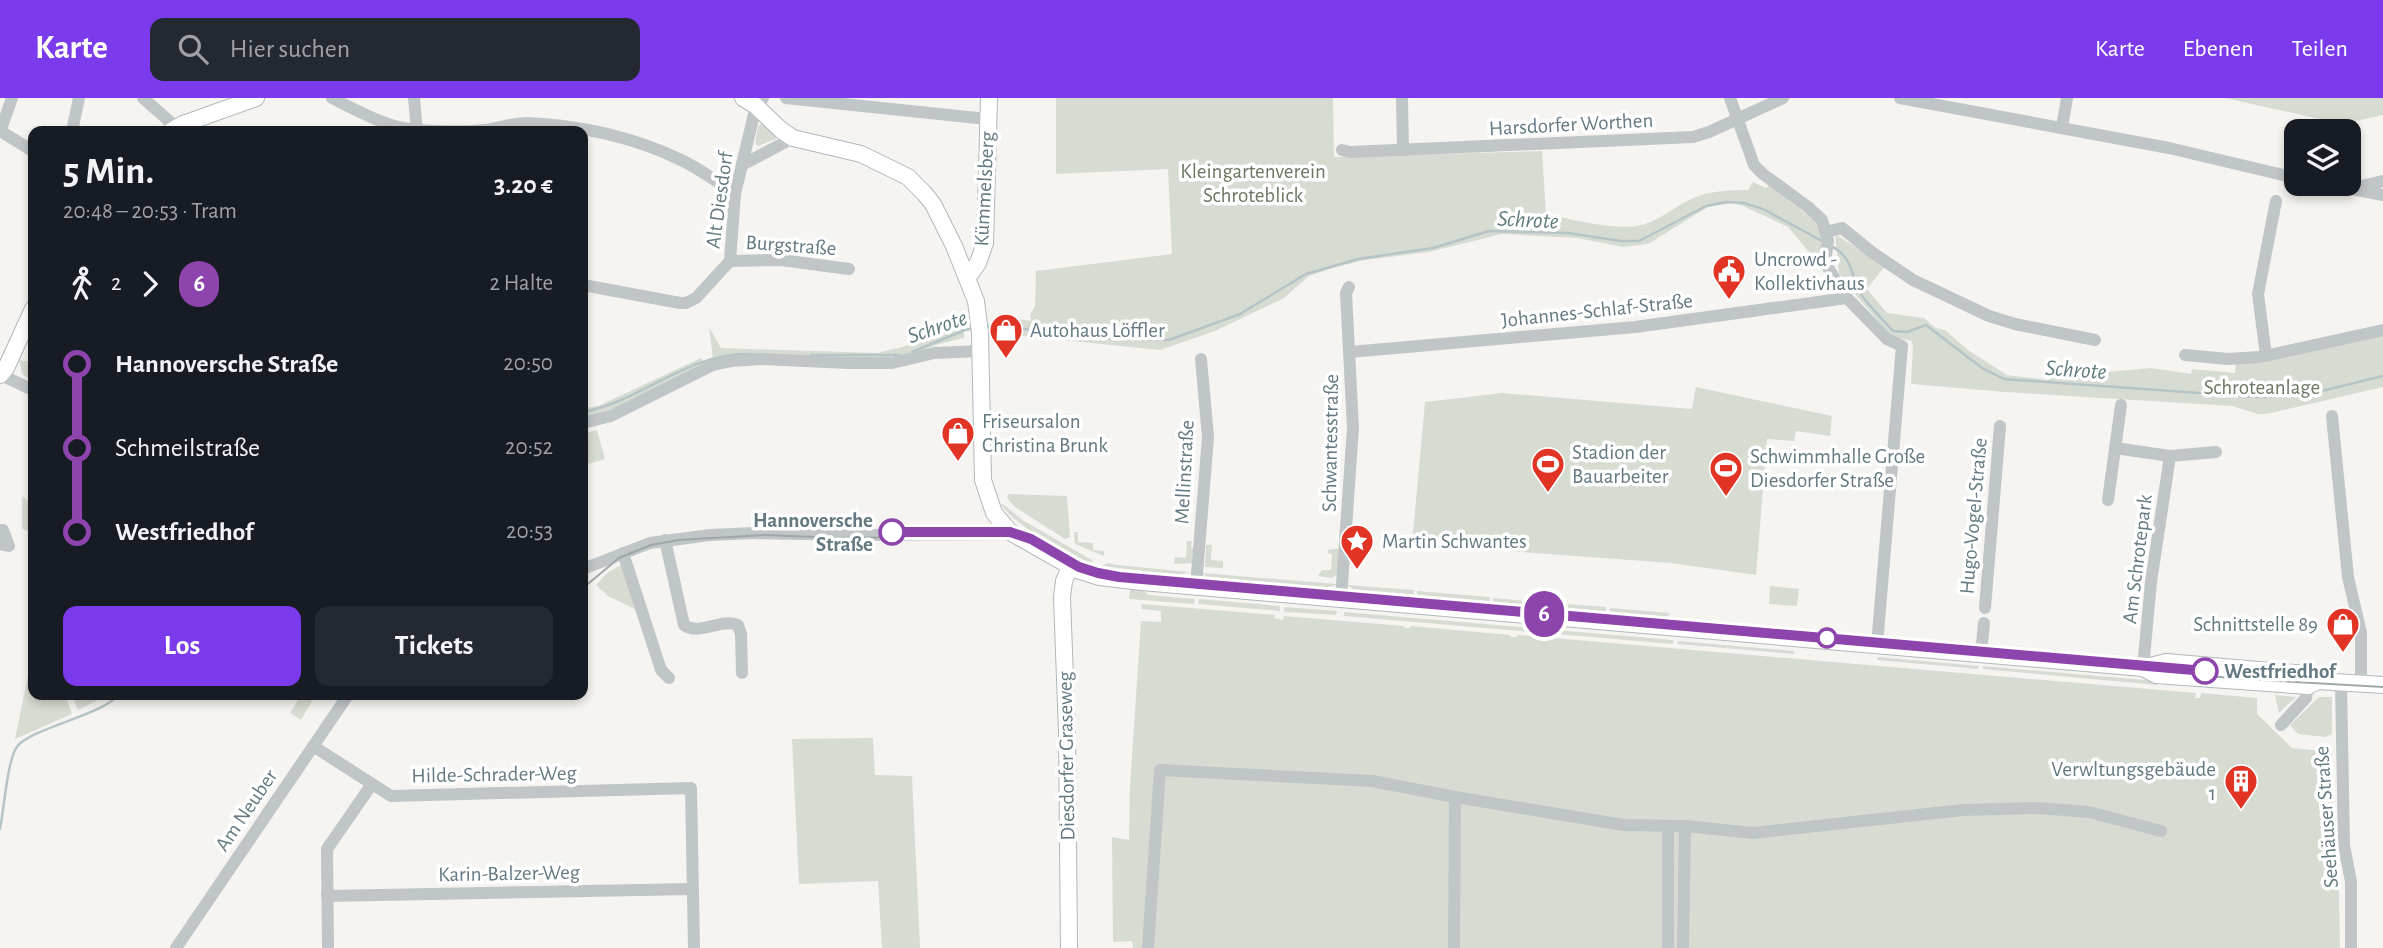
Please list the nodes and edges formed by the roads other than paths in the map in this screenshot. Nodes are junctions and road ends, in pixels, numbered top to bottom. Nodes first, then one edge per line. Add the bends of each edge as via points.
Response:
1 (12, 98) edge
2 (79, 98) edge
3 (144, 98) edge
4 (256, 98) edge
5 (332, 98) edge
6 (414, 98) edge
7 (786, 98) edge
8 (989, 98) edge
9 (1402, 98) edge
10 (1730, 98) edge
11 (1783, 98) edge
12 (1900, 98) edge
13 (2067, 98) edge
14 (754, 101) edge
15 (987, 119) junction
16 (1737, 120) junction
17 (73, 126) edge
18 (171, 126) edge
19 (182, 126) edge
20 (393, 126) edge
21 (417, 126) edge
22 (506, 126) edge
23 (547, 126) edge
24 (2062, 127) junction
25 (0, 131) edge
26 (588, 131) edge
27 (793, 138) junction
28 (28, 148) edge
29 (1342, 150) dead end
30 (1403, 150) junction
31 (742, 165) junction
32 (2383, 181) edge
33 (2284, 185) edge
34 (2361, 186) edge
35 (2279, 188) junction
36 (2361, 190) edge
37 (735, 194) junction
38 (2383, 195) edge
39 (1827, 236) junction
40 (730, 261) junction
41 (849, 269) dead end
42 (968, 277) junction
43 (588, 286) edge
44 (1349, 287) dead end
45 (1847, 298) junction
46 (28, 318) edge
47 (2383, 330) edge
48 (2095, 340) dead end
49 (981, 351) junction
50 (1350, 352) junction
51 (2185, 355) dead end
52 (2266, 356) junction
53 (1201, 359) dead end
54 (0, 376) edge
55 (28, 388) edge
56 (2121, 405) dead end
57 (2332, 416) dead end
58 (588, 422) edge
59 (2000, 426) dead end
60 (2115, 448) junction
61 (2216, 452) dead end
62 (2170, 456) junction
63 (2108, 500) dead end
64 (0, 530) edge
65 (1015, 534) junction
66 (664, 540) junction
67 (0, 544) edge
68 (623, 553) junction
69 (1070, 566) junction
70 (588, 567) edge
71 (1196, 586) junction
72 (1342, 599) junction
73 (1985, 608) dead end
74 (1983, 623) dead end
75 (1877, 645) junction
76 (1981, 654) junction
77 (2143, 668) junction
78 (742, 673) dead end
79 (669, 678) dead end
80 (2341, 683) junction
81 (2313, 684) junction
82 (2361, 684) junction
83 (2383, 685) edge
84 (345, 700) edge
85 (2281, 725) dead end
86 (313, 746) junction
87 (372, 785) junction
88 (1455, 797) junction
89 (1668, 826) junction
90 (1685, 826) junction
91 (2161, 831) dead end
92 (692, 889) junction
93 (327, 896) junction
94 (176, 948) edge
95 (328, 948) edge
96 (694, 948) edge
97 (1069, 948) edge
98 (1148, 948) edge
99 (1454, 948) edge
100 (1668, 948) edge
101 (1683, 948) edge
102 (2351, 948) edge

1 - 25 street
2 - 17 street
3 - 18 street
4 - 19 main road
5 - 20 street
6 - 21 street
7 - 15 street
8 - 15 main road, Kümmelsberg
9 - 30 street
10 - 16 street
11 - 16 street, Harsdorfer Worthen
12 - 24 street
13 - 24 street
14 - 27 main road
14 - 31 street, Alt Diesdorf
15 - 42 main road, Kümmelsberg via 985,243
16 - 30 street, Harsdorfer Worthen via 1688,137
16 - 39 street via 1756,168 1822,220
22 - 23 street
24 - 35 street via 2215,157
25 - 28 street
26 - 37 street via 676,158
27 - 31 street
27 - 42 main road via 855,152 913,181 933,204
29 - 30 street, Harsdorfer Worthen
31 - 37 street, Alt Diesdorf
32 - 34 street
33 - 35 street
35 - 52 street via 2259,294
36 - 38 street
37 - 40 street, Alt Diesdorf
39 - 45 street via 1825,259
39 - 48 street via 1842,228 1913,280 1989,316
40 - 41 street, Burgstraße via 781,260
40 - 43 street, Alt Diesdorf via 686,303
42 - 49 main road
44 - 50 street, Schwantesstraße
45 - 50 street, Johannes-Schlaf-Straße via 1635,327
45 - 75 street via 1887,339 1902,346
46 - 54 main road
47 - 52 street
49 - 58 street via 934,353 892,363 732,361 713,365 611,416
49 - 65 main road via 984,486 1001,524
50 - 72 street, Schwantesstraße via 1353,456
51 - 52 street
53 - 71 street, Mellinstraße via 1208,437
54 - 55 street
56 - 60 street, Am Schrotepark
57 - 82 street via 2347,577 2361,633
59 - 73 street, Hugo-Vogel-Straße
60 - 62 street
60 - 63 street, Am Schrotepark
61 - 62 street
62 - 77 street, Am Schrotepark
64 - 67 street via 9,546
65 - 66 street via 755,533
65 - 69 main road
66 - 68 street
66 - 78 street via 684,625 693,630 722,623 738,625
68 - 70 street
68 - 79 street via 661,670
69 - 71 main road via 1099,577
69 - 97 main road, Diesdorfer Graseweg via 1062,597
71 - 72 main road
72 - 75 main road
74 - 76 street, Hugo-Vogel-Straße
75 - 76 main road
76 - 77 main road
77 - 81 main road via 2156,675
80 - 81 main road
80 - 82 main road
80 - 102 street, Seehäuser Straße
81 - 85 street
82 - 83 main road
84 - 86 street, Am Neuber
86 - 87 street, Hilde-Schrader-Weg
86 - 94 street, Am Neuber
87 - 92 street, Hilde-Schrader-Weg via 391,796 691,788
87 - 93 street via 327,849
88 - 89 street via 1625,825
88 - 98 street via 1372,781 1160,769
88 - 99 street
89 - 90 street
89 - 100 street
90 - 91 street via 1753,833 1963,810 2038,808 2089,813
90 - 101 street
92 - 93 street, Karin-Balzer-Weg
92 - 96 street
93 - 95 street

